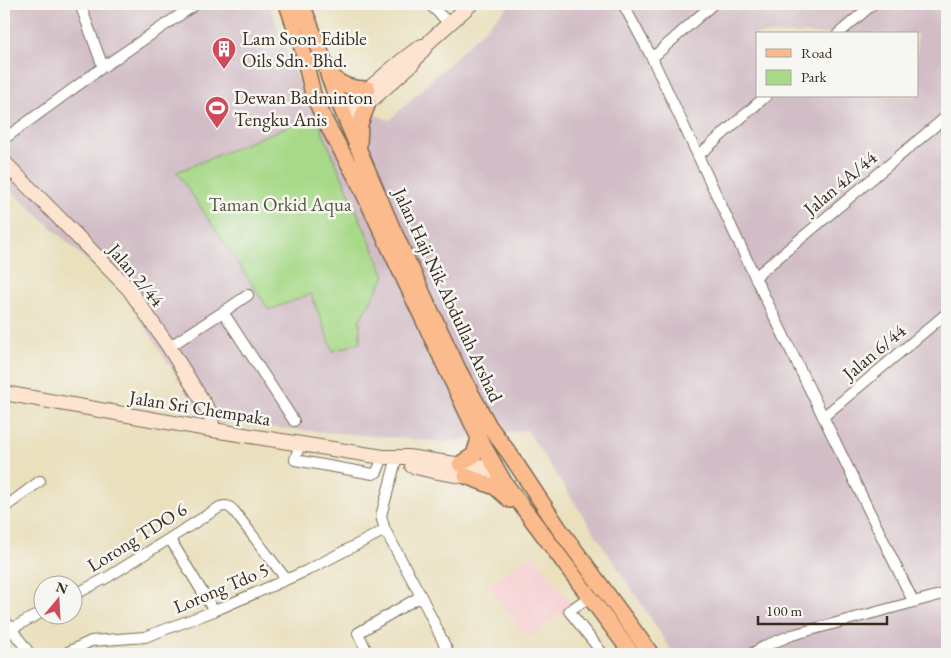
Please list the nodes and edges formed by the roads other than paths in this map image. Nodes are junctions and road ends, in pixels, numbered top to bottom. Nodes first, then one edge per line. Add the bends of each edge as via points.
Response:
1 (80, 4) edge
2 (196, 4) edge
3 (287, 4) edge
4 (302, 4) edge
5 (429, 4) edge
6 (471, 4) edge
7 (623, 4) edge
8 (713, 4) edge
9 (872, 4) edge
10 (449, 23) junction
11 (840, 32) edge
12 (302, 48) junction
13 (652, 58) junction
14 (326, 66) junction
15 (103, 67) junction
16 (368, 96) junction
17 (764, 98) edge
18 (342, 114) junction
19 (947, 116) edge
20 (4, 139) edge
21 (360, 152) junction
22 (698, 155) junction
23 (4, 162) edge
24 (354, 174) junction
25 (755, 277) junction
26 (248, 295) dead end
27 (223, 312) junction
28 (947, 313) edge
29 (169, 347) junction
30 (4, 393) edge
31 (822, 417) junction
32 (294, 421) dead end
33 (489, 426) junction
34 (213, 430) junction
35 (479, 438) junction
36 (392, 458) junction
37 (499, 469) junction
38 (463, 470) junction
39 (40, 481) dead end
40 (4, 508) edge
41 (531, 520) junction
42 (558, 527) junction
43 (385, 530) junction
44 (170, 539) junction
45 (286, 579) junction
46 (82, 591) edge
47 (947, 593) edge
48 (421, 596) junction
49 (589, 597) junction
50 (913, 601) junction
51 (214, 611) junction
52 (32, 617) edge
53 (4, 619) edge
54 (7, 631) edge
55 (30, 654) edge
56 (64, 654) edge
57 (368, 654) edge
58 (449, 654) edge
59 (603, 654) edge
60 (632, 654) edge
61 (651, 654) edge
62 (752, 654) edge

1 - 15 street
2 - 15 street
3 - 12 main road, Jalan Haji Nik Abdullah Arshad
4 - 14 main road, Jalan Haji Nik Abdullah Arshad
5 - 10 street
6 - 10 street
7 - 13 street
8 - 13 street
9 - 11 street
10 - 16 street via 405,57
12 - 18 main road via 326,101 334,112
12 - 24 main road, Jalan Haji Nik Abdullah Arshad via 325,121
13 - 22 street
14 - 16 main road via 339,82
14 - 18 main road, Jalan Haji Nik Abdullah Arshad
15 - 20 street
16 - 18 street
16 - 21 main road via 358,136
17 - 22 street
18 - 21 main road, Jalan Haji Nik Abdullah Arshad
18 - 24 main road via 338,122 340,133
19 - 25 street, Jalan 4A/44
21 - 33 main road, Jalan Haji Nik Abdullah Arshad via 458,369
22 - 25 street
23 - 29 street, Jalan 2/44 via 129,289
24 - 35 main road, Jalan Haji Nik Abdullah Arshad
25 - 31 street
26 - 27 street
27 - 29 street
27 - 32 street
28 - 31 street, Jalan 6/44
29 - 34 street, Jalan 2/44 via 210,414
30 - 34 street, Jalan Sri Chempaka
31 - 50 street
33 - 37 main road via 500,454
33 - 42 main road, Jalan Haji Nik Abdullah Arshad
34 - 36 street, Jalan Sri Chempaka
35 - 37 main road, Jalan Haji Nik Abdullah Arshad
35 - 38 main road via 474,455
36 - 38 street, Jalan Sri Chempaka via 420,458
36 - 43 street via 381,516
37 - 38 street, Jalan Sri Chempaka via 485,477
37 - 41 main road, Jalan Haji Nik Abdullah Arshad
37 - 42 main road via 515,477
38 - 41 main road via 495,486
39 - 40 street
41 - 49 main road, Jalan Haji Nik Abdullah Arshad
42 - 61 main road, Jalan Haji Nik Abdullah Arshad
43 - 45 street, Lorong Tdo 5
43 - 48 street
44 - 45 street, Lorong TDO 6 via 220,506 230,507
44 - 46 street, Lorong TDO 6
44 - 51 street
45 - 51 street, Lorong Tdo 5
47 - 50 street
48 - 57 street via 358,633
48 - 58 street
49 - 59 street via 569,611
49 - 60 main road, Jalan Haji Nik Abdullah Arshad
50 - 62 street via 792,635
51 - 56 street, Lorong Tdo 5 via 145,637 91,641
52 - 54 street
53 - 54 street
54 - 55 street

